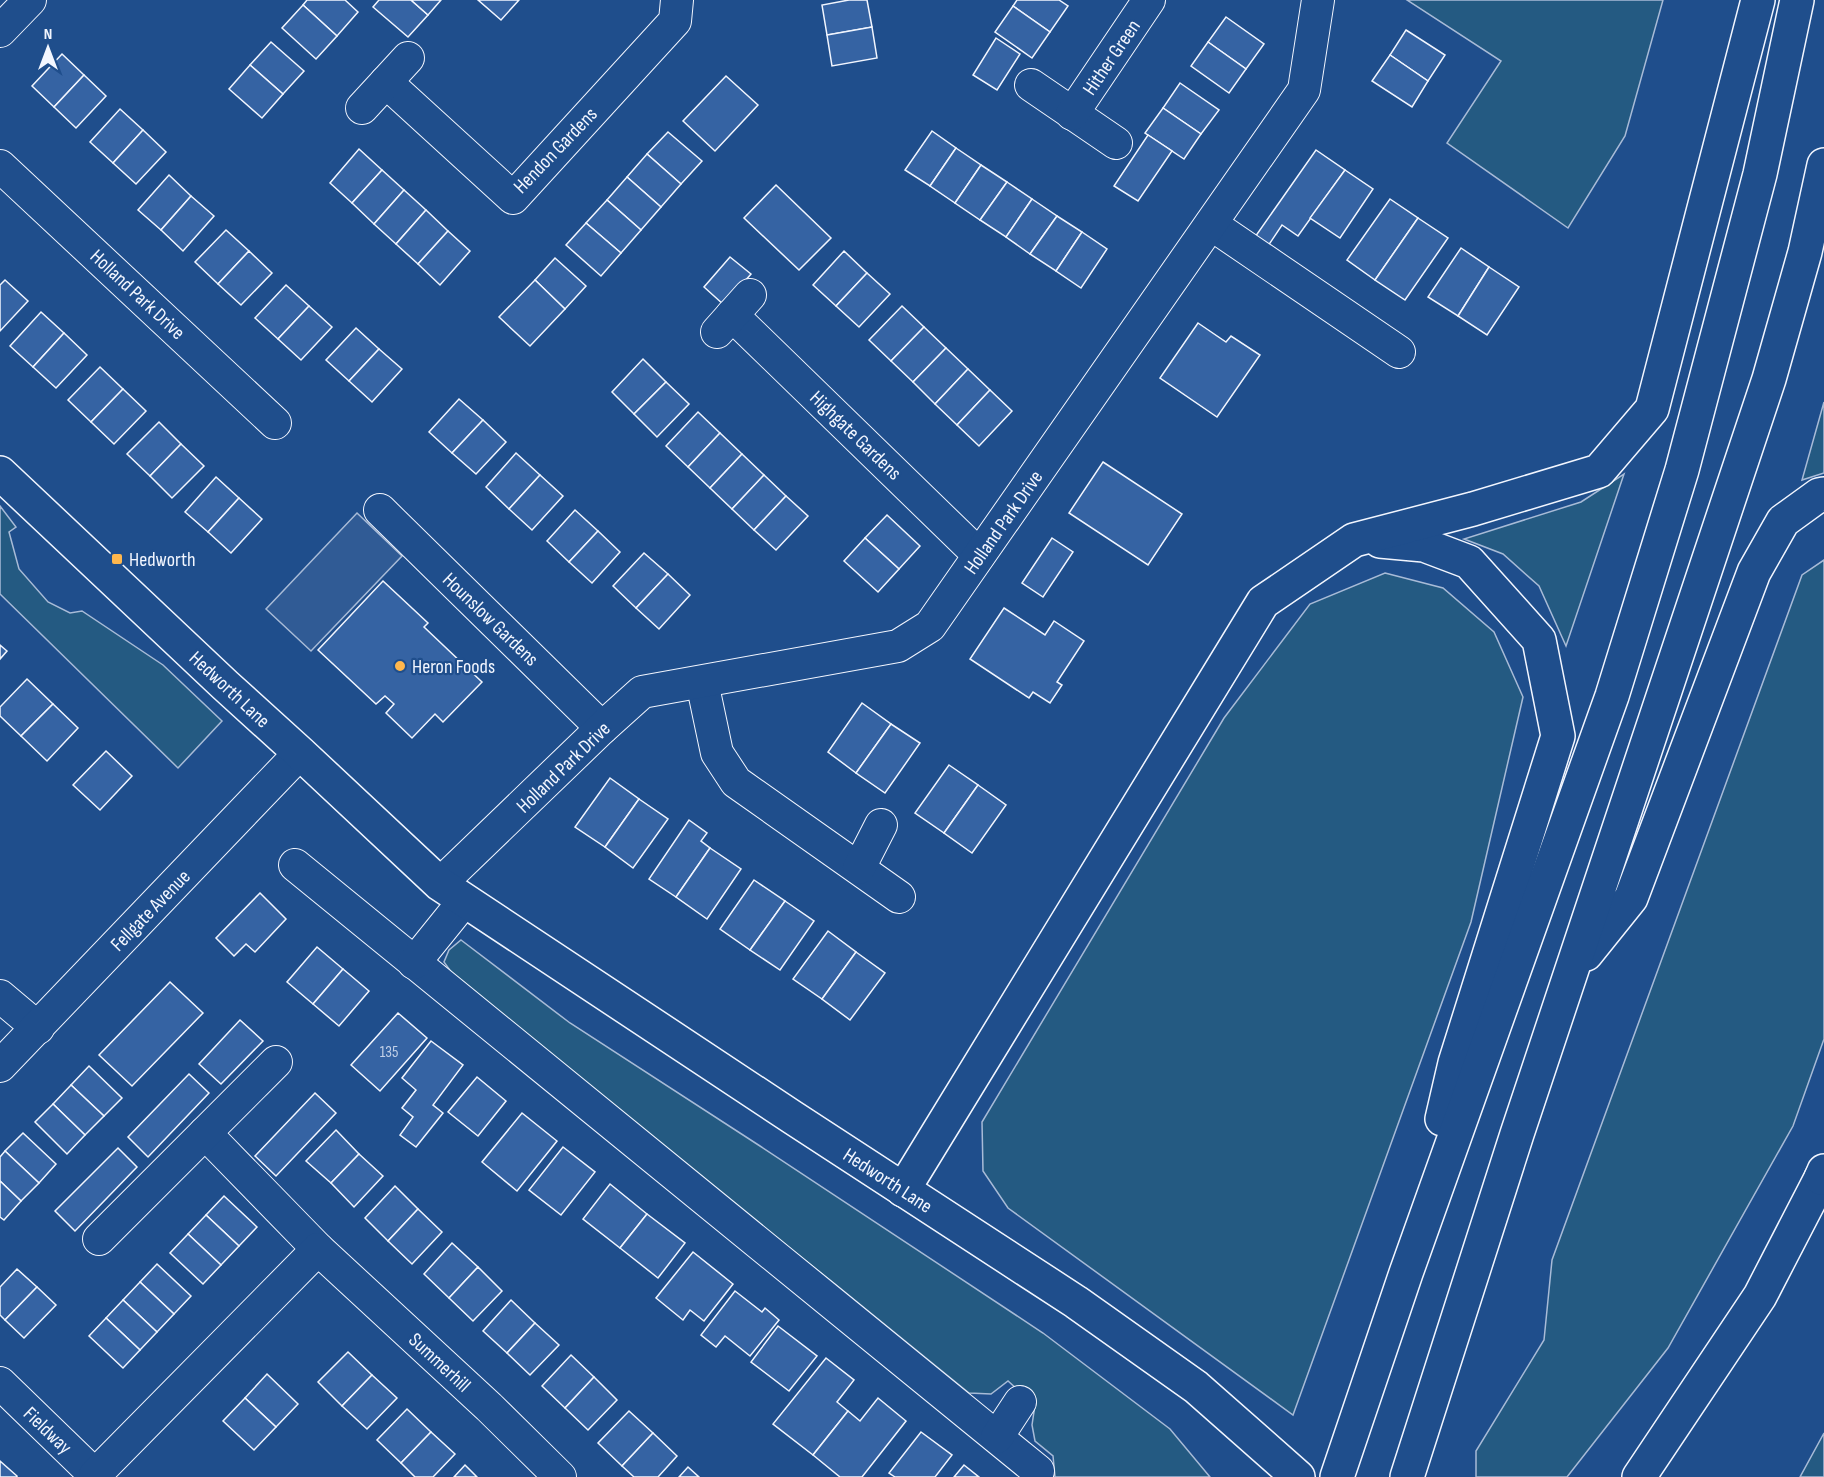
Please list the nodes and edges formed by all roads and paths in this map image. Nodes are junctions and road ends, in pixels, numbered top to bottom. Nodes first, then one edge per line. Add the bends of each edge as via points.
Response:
1 (30, 0) edge
2 (677, 0) edge
3 (1149, 0) edge
4 (1318, 0) edge
5 (1758, 0) edge
6 (1797, 0) edge
7 (0, 31) edge
8 (408, 58) dead end
9 (386, 82) junction
10 (1031, 85) dead end
11 (363, 108) dead end
12 (1072, 114) junction
13 (1116, 143) dead end
14 (1824, 165) edge
15 (0, 166) edge
16 (1211, 224) junction
17 (733, 314) dead end
18 (1399, 352) dead end
19 (275, 423) dead end
20 (0, 473) edge
21 (1824, 494) edge
22 (380, 510) dead end
23 (1354, 540) junction
24 (979, 555) junction
25 (702, 682) junction
26 (602, 728) junction
27 (300, 753) junction
28 (881, 825) dead end
29 (295, 865) dead end
30 (859, 868) junction
31 (452, 893) junction
32 (899, 897) dead end
33 (414, 963) junction
34 (1572, 971) junction
35 (0, 996) edge
36 (38, 1028) junction
37 (276, 1062) dead end
38 (0, 1066) edge
39 (205, 1133) junction
40 (1823, 1176) edge
41 (903, 1190) junction
42 (99, 1239) dead end
43 (318, 1249) junction
44 (1406, 1273) junction
45 (0, 1383) edge
46 (1020, 1402) dead end
47 (997, 1437) junction
48 (1038, 1471) dead end
49 (96, 1476) edge
50 (560, 1477) edge
51 (1299, 1477) edge
52 (1336, 1477) edge
53 (1407, 1477) edge
54 (1639, 1477) edge

1 - 7 street
2 - 9 street, Hendon Gardens via 675,21 513,198
3 - 12 street, Hither Green
4 - 16 street, Holland Park Drive via 1304,90
5 - 23 main road via 1652,409 1599,471
6 - 44 main road via 1760,174 1678,482 1612,696
8 - 9 street
9 - 11 street
10 - 12 street, Hither Green
12 - 13 street, Hither Green
14 - 34 main road via 1805,252 1769,379
15 - 19 street, Holland Park Drive
16 - 18 street
16 - 24 street, Holland Park Drive
17 - 24 street, Highgate Gardens
20 - 27 main road, Hedworth Lane
21 - 34 main road via 1783,521 1754,572 1631,898
22 - 26 street, Hounslow Gardens
23 - 41 main road via 1263,602
23 - 44 main road via 1424,545 1469,562 1539,640 1558,736 1455,1063
24 - 25 street, Holland Park Drive via 930,626 898,646
25 - 26 street, Holland Park Drive via 642,692
25 - 30 street via 717,753 736,782
26 - 31 street, Holland Park Drive
27 - 31 main road, Hedworth Lane
27 - 36 street, Fellgate Avenue
28 - 30 street
29 - 33 street
30 - 32 street
31 - 33 street
31 - 41 main road, Hedworth Lane
33 - 47 street
34 - 53 main road
35 - 36 street
36 - 38 street, Fellgate Avenue
37 - 39 street
39 - 42 street
39 - 43 street, Summerhill
40 - 54 main road via 1760,1296
41 - 51 main road, Hedworth Lane via 1076,1302 1196,1387
43 - 49 street
43 - 50 street, Summerhill
44 - 52 main road
45 - 49 street, Fieldway
46 - 47 street
47 - 48 street

